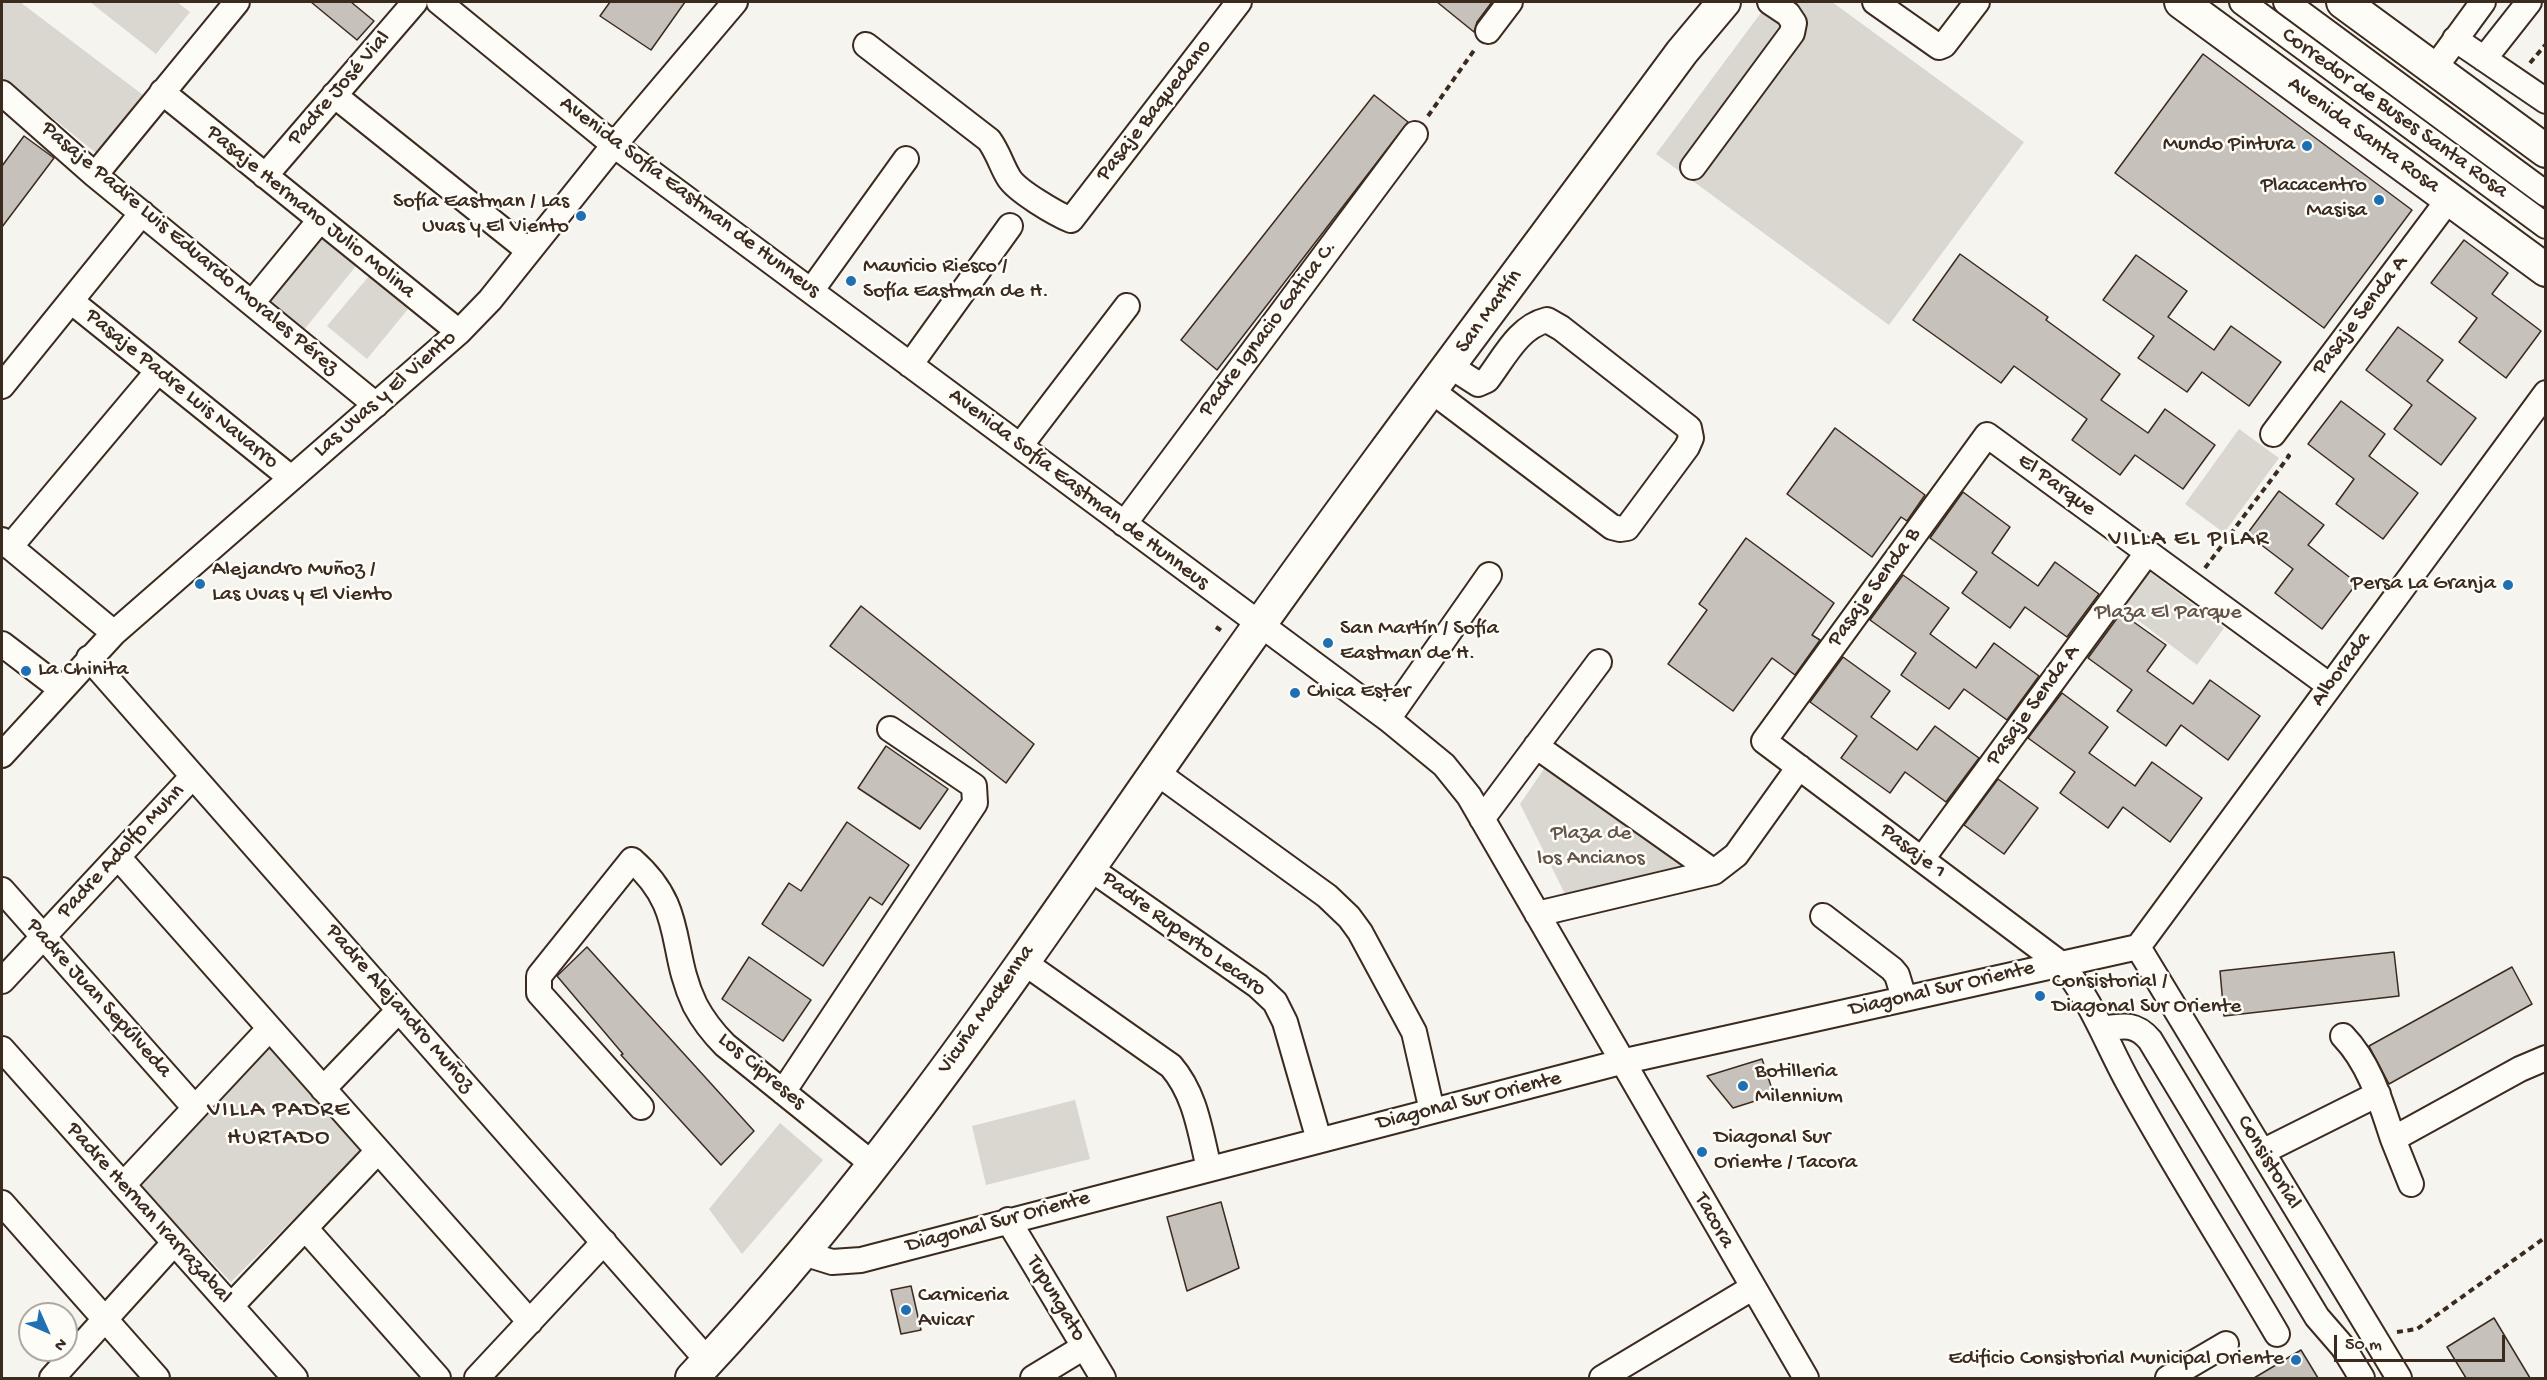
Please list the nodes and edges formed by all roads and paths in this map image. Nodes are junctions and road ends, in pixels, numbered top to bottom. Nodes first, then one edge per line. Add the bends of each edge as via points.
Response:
1 (237, 2) edge
2 (414, 2) edge
3 (439, 2) edge
4 (735, 2) edge
5 (1239, 2) edge
6 (1510, 2) edge
7 (1724, 2) edge
8 (1770, 2) edge
9 (1875, 2) edge
10 (1977, 2) edge
11 (2181, 2) edge
12 (2242, 2) edge
13 (2286, 2) edge
14 (2343, 2) edge
15 (2483, 2) edge
16 (2529, 2) edge
17 (1488, 32) joint
18 (2455, 39) junction
19 (866, 45) dead end
20 (2484, 59) junction
21 (2434, 69) junction
22 (162, 92) junction
23 (334, 95) junction
24 (2546, 101) edge
25 (5, 104) edge
26 (1415, 134) joint
27 (614, 145) junction
28 (2546, 151) edge
29 (906, 159) dead end
30 (1693, 167) dead end
31 (95, 175) junction
32 (265, 176) junction
33 (2546, 194) edge
34 (2449, 198) junction
35 (142, 213) junction
36 (320, 220) junction
37 (1010, 226) dead end
38 (2546, 226) edge
39 (529, 251) junction
40 (2546, 270) edge
41 (811, 291) junction
42 (71, 301) junction
43 (252, 303) junction
44 (1127, 306) dead end
45 (459, 332) junction
46 (910, 365) junction
47 (1450, 366) junction
48 (158, 371) junction
49 (2, 386) edge
50 (1432, 391) junction
51 (2546, 393) edge
52 (376, 405) junction
53 (2273, 434) joint
54 (1987, 435) joint
55 (1020, 446) junction
56 (291, 478) junction
57 (1124, 524) junction
58 (6, 543) edge
59 (2147, 553) junction
60 (1489, 575) dead end
61 (2192, 585) junction
62 (1260, 624) junction
63 (114, 633) junction
64 (2, 644) edge
65 (89, 658) junction
66 (1599, 662) dead end
67 (2330, 686) junction
68 (61, 688) junction
69 (1388, 719) junction
70 (890, 729) dead end
71 (1764, 741) joint
72 (1536, 746) junction
73 (2, 755) edge
74 (1799, 767) junction
75 (1156, 772) junction
76 (193, 776) junction
77 (1482, 819) junction
78 (118, 857) junction
79 (1922, 859) junction
80 (1089, 867) junction
81 (1714, 872) junction
82 (2, 890) edge
83 (1537, 914) junction
84 (1823, 916) dead end
85 (43, 936) junction
86 (2138, 946) junction
87 (1022, 961) junction
88 (2061, 964) junction
89 (2, 981) edge
90 (1904, 998) junction
91 (399, 1010) junction
92 (269, 1029) junction
93 (2102, 1029) junction
94 (2343, 1036) dead end
95 (2, 1049) edge
96 (2546, 1058) edge
97 (1621, 1062) junction
98 (323, 1089) junction
99 (783, 1092) junction
100 (2378, 1094) junction
101 (641, 1107) dead end
102 (195, 1108) junction
103 (1432, 1111) junction
104 (2393, 1139) junction
105 (1319, 1140) junction
106 (378, 1151) junction
107 (2262, 1152) junction
108 (875, 1166) junction
109 (1209, 1168) junction
110 (2411, 1184) dead end
111 (123, 1185) junction
112 (2, 1203) edge
113 (1008, 1220) junction
114 (305, 1228) junction
115 (2546, 1238) edge
116 (604, 1242) junction
117 (174, 1243) junction
118 (803, 1253) junction
119 (1752, 1288) junction
120 (231, 1306) junction
121 (105, 1320) junction
122 (530, 1322) junction
123 (2277, 1334) dead end
124 (2378, 1343) junction
125 (2226, 1344) dead end
126 (1084, 1347) junction
127 (700, 1370) edge
128 (52, 1378) edge
129 (157, 1378) edge
130 (295, 1378) edge
131 (438, 1378) edge
132 (477, 1378) edge
133 (1033, 1378) edge
134 (1103, 1378) edge
135 (1602, 1378) edge
136 (1806, 1378) edge
137 (2168, 1378) edge
138 (2362, 1378) edge
139 (2399, 1378) edge

1 - 22 street
2 - 23 street, Padre José Vial
3 - 27 street, Avenida Sofía Eastman de Hunneus
4 - 27 street, Las Uvas y El Viento
5 - 19 street, Pasaje Baquedano via 1071,220 1053,212 1009,179 989,140
6 - 17 street
7 - 47 main road, San Martín via 1682,52
8 - 30 street via 1788,14 1794,23 1792,33
9 - 10 street via 1939,47
11 - 34 main road, Avenida Santa Rosa
12 - 38 street, Corredor de Buses Santa Rosa
13 - 33 street, Corredor de Buses Santa Rosa
14 - 21 main road
15 - 18 street
16 - 20 street
17 - 26 path
18 - 20 street
18 - 21 street
20 - 24 street
21 - 28 main road
22 - 31 street
22 - 32 street, Pasaje Hermano Julio Molina
23 - 32 street, Padre José Vial
23 - 39 street
25 - 31 street, Pasaje Padre Luis Eduardo Morales Pérez
26 - 57 street, Padre Ignacio Gatica C.
27 - 39 street, Las Uvas y El Viento
27 - 41 street, Avenida Sofía Eastman de Hunneus
29 - 41 street
31 - 35 street, Pasaje Padre Luis Eduardo Morales Pérez
32 - 36 street, Pasaje Hermano Julio Molina
34 - 40 main road, Avenida Santa Rosa
34 - 53 street, Pasaje Senda A
35 - 42 street
35 - 43 street, Pasaje Padre Luis Eduardo Morales Pérez
36 - 43 street
36 - 45 street, Pasaje Hermano Julio Molina
37 - 46 street
39 - 45 street, Las Uvas y El Viento
41 - 46 street, Avenida Sofía Eastman de Hunneus
42 - 48 street, Pasaje Padre Luis Navarro
42 - 49 street
43 - 52 street, Pasaje Padre Luis Eduardo Morales Pérez
44 - 55 street
45 - 52 street, Las Uvas y El Viento
46 - 55 street, Avenida Sofía Eastman de Hunneus
47 - 50 main road, San Martín
47 - 50 street via 1478,384 1487,380 1524,330 1547,320 1689,428 1691,438 1627,528 1620,529
48 - 56 street, Pasaje Padre Luis Navarro
48 - 58 street
50 - 62 main road, San Martín
51 - 67 street, Alborada
52 - 56 street, Las Uvas y El Viento
53 - 61 path via 2271,442 2289,456
54 - 59 street, El Parque
54 - 71 street, Pasaje Senda B
55 - 57 street, Avenida Sofía Eastman de Hunneus
56 - 63 street, Las Uvas y El Viento
57 - 62 street, Avenida Sofía Eastman de Hunneus
58 - 63 street
59 - 61 street, El Parque
59 - 79 street, Pasaje Senda A
60 - 69 street
61 - 67 street, El Parque
62 - 69 street, Avenida Sofía Eastman de Hunneus
62 - 75 main road, Vicuña Mackenna
63 - 65 street, Las Uvas y El Viento
64 - 68 street
65 - 68 street, Las Uvas y El Viento
65 - 76 street, Padre Alejandro Muñoz
66 - 72 street
67 - 86 street, Alborada
68 - 73 street, Las Uvas y El Viento
69 - 77 street, Avenida Sofía Eastman de Hunneus via 1444,765
70 - 99 street via 974,786 975,803
71 - 74 street, Pasaje 1
72 - 77 street
72 - 81 street
74 - 79 street, Pasaje 1
74 - 81 street via 1736,855
75 - 80 main road, Vicuña Mackenna
75 - 103 street via 1327,896 1349,917 1414,1032
76 - 78 street, Padre Adolfo Muhn
76 - 91 street, Padre Alejandro Muñoz
77 - 83 street, Avenida Sofía Eastman de Hunneus
78 - 85 street, Padre Adolfo Muhn
78 - 92 street
79 - 88 street, Pasaje 1
80 - 87 main road, Vicuña Mackenna
80 - 105 street, Padre Ruperto Lecaro via 1275,1002 1285,1022
81 - 83 street
82 - 85 street, Padre Juan Sepúlveda
83 - 97 street, Avenida Sofía Eastman de Hunneus
84 - 90 street via 1892,969
85 - 89 street, Padre Adolfo Muhn
85 - 102 street, Padre Juan Sepúlveda
86 - 88 street, Diagonal Sur Oriente
86 - 107 street, Consistorial
87 - 108 main road, Vicuña Mackenna
87 - 109 street via 1171,1066 1192,1099
88 - 90 street, Diagonal Sur Oriente
88 - 93 street, Pasaje 1
90 - 97 street, Diagonal Sur Oriente
91 - 98 street
91 - 116 street, Padre Alejandro Muñoz
92 - 98 street
92 - 102 street
93 - 123 street, Pasaje 1 via 2128,1082
93 - 138 street via 2130,1025 2150,1040 2317,1317
94 - 100 street via 2355,1048
95 - 111 street, Padre Hernan Irarrazabal
96 - 104 street
97 - 103 street, Diagonal Sur Oriente
97 - 119 street, Tacora
98 - 106 street
99 - 101 street, Los Cipreses via 725,1045 703,1019 689,987 666,903 653,881 632,860 539,976 539,993
99 - 108 street, Los Cipreses
100 - 104 street
100 - 107 street
102 - 111 street
103 - 105 street, Diagonal Sur Oriente
104 - 110 street
105 - 109 street, Diagonal Sur Oriente
106 - 114 street
106 - 122 street
107 - 124 street, Consistorial
108 - 118 main road, Vicuña Mackenna
109 - 113 street, Diagonal Sur Oriente
111 - 117 street, Padre Hernan Irarrazabal
112 - 121 street
113 - 118 street, Diagonal Sur Oriente via 846,1262 817,1259
113 - 126 street, Tupungato
114 - 120 street
114 - 131 street
115 - 124 path via 2417,1329 2396,1333
116 - 122 street
116 - 127 street, Padre Alejandro Muñoz
117 - 120 street, Padre Hernan Irarrazabal
117 - 121 street
118 - 127 main road, Vicuña Mackenna
119 - 135 street
119 - 136 street, Tacora
120 - 130 street, Padre Hernan Irarrazabal
121 - 128 street
121 - 129 street
122 - 132 street
124 - 139 street, Consistorial
125 - 137 street
126 - 133 street
126 - 134 street, Tupungato

